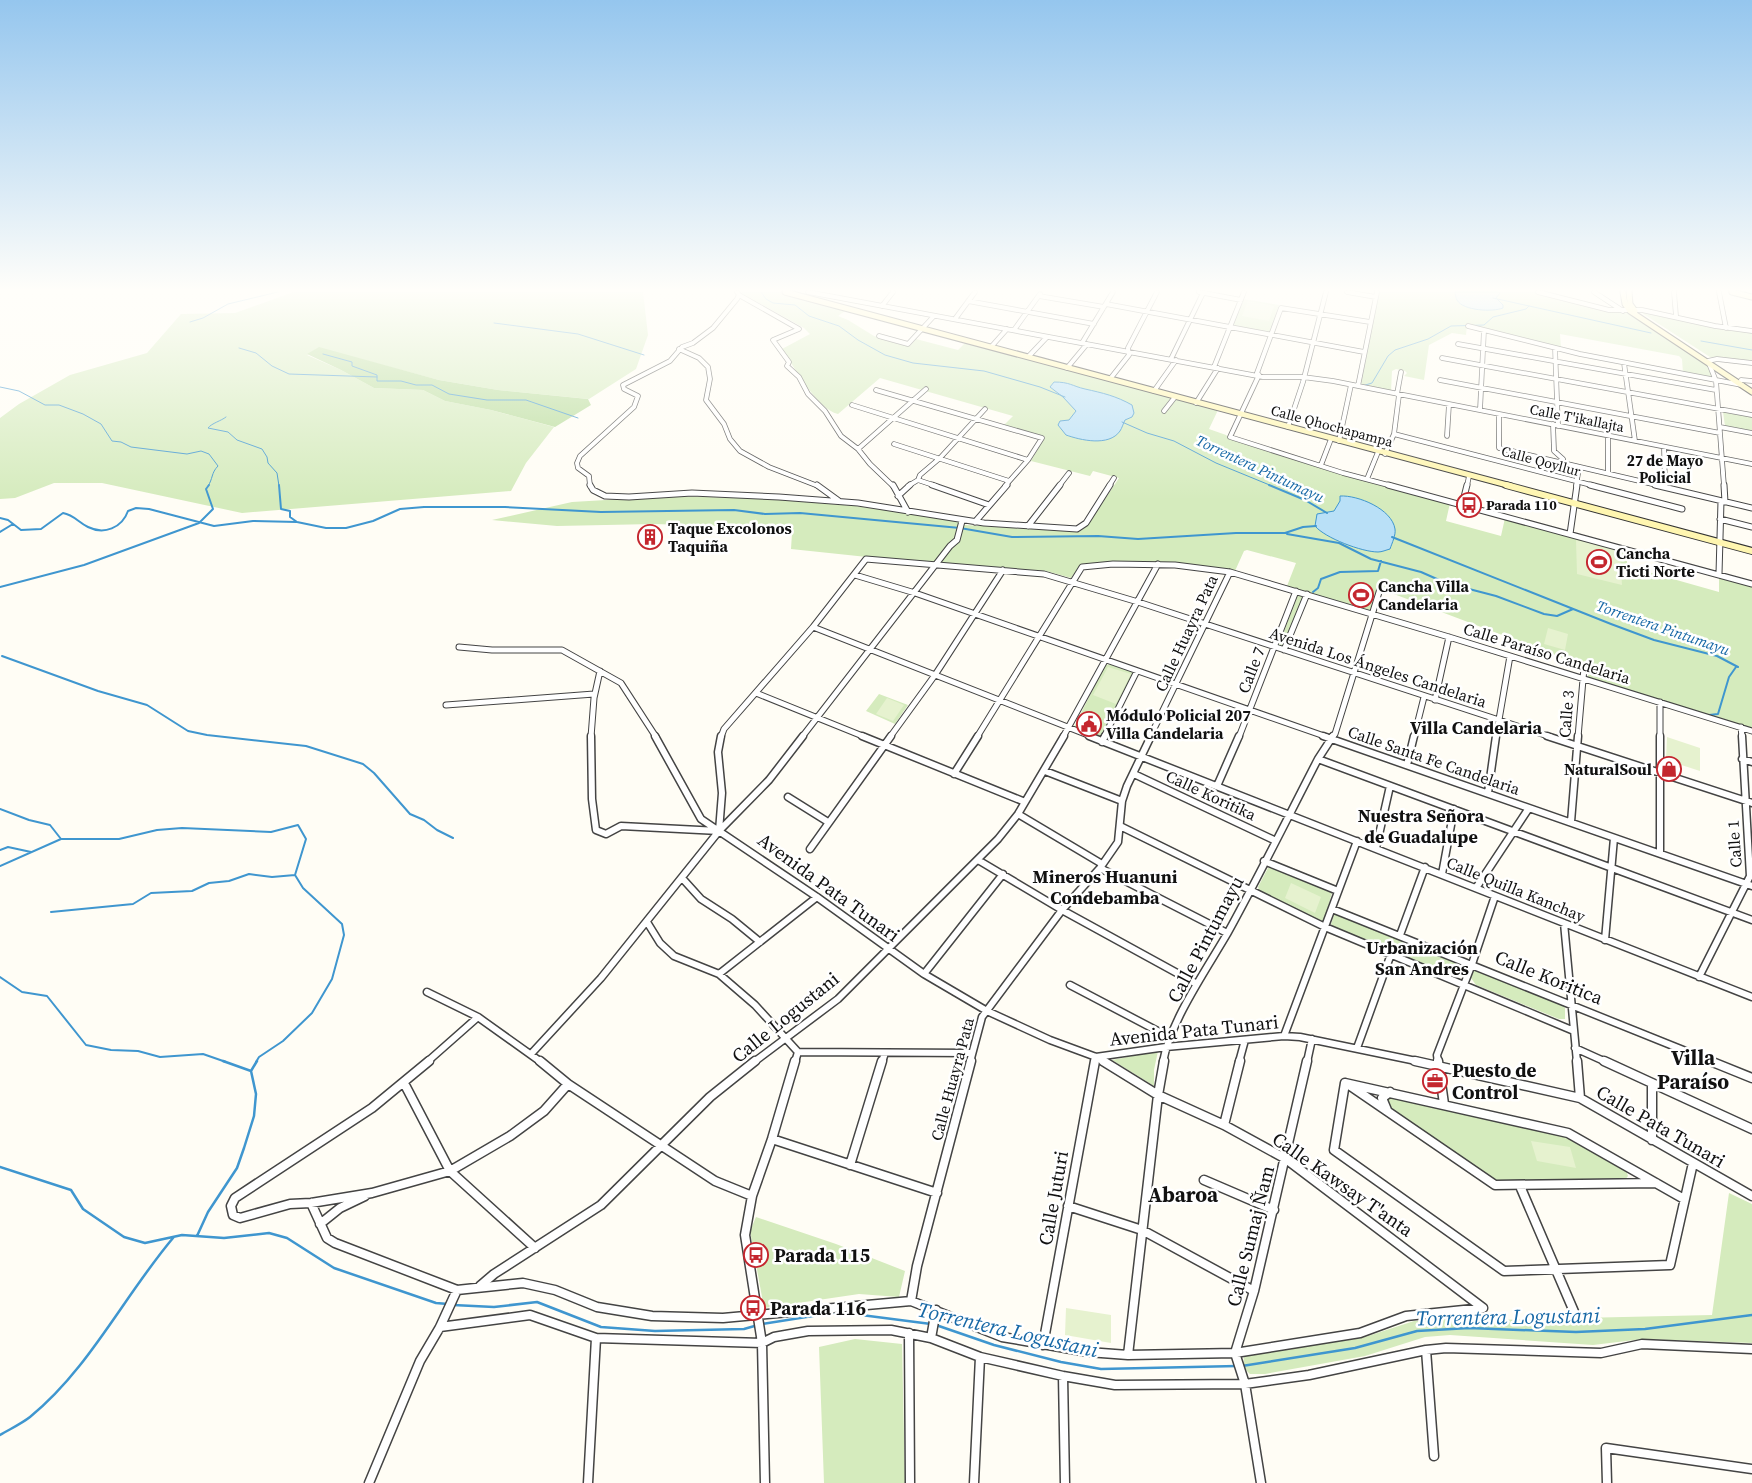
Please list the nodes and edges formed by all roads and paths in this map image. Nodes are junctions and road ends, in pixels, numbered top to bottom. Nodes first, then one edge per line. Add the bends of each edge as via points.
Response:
1 (670, 361) edge
2 (704, 361) edge
3 (788, 361) edge
4 (1041, 361) edge
5 (1073, 361) edge
6 (1123, 361) edge
7 (1172, 361) edge
8 (1180, 361) edge
9 (1218, 361) edge
10 (1261, 361) edge
11 (1307, 361) edge
12 (1362, 361) edge
13 (1458, 361) edge
14 (1482, 361) edge
15 (1555, 361) edge
16 (1556, 361) edge
17 (1616, 361) edge
18 (1710, 361) edge
19 (1712, 361) edge
20 (1723, 361) edge
21 (1624, 363) junction
22 (1752, 364) edge
23 (1482, 366) junction
24 (1216, 367) junction
25 (1067, 368) junction
26 (1400, 372) dead end
27 (1625, 374) junction
28 (1259, 376) junction
29 (1302, 377) junction
30 (1110, 379) junction
31 (1440, 380) dead end
32 (1556, 380) junction
33 (1716, 381) junction
34 (1742, 382) junction
35 (1752, 382) edge
36 (1351, 385) junction
37 (1358, 386) junction
38 (1482, 388) junction
39 (1752, 388) edge
40 (926, 389) dead end
41 (876, 390) dead end
42 (1716, 390) junction
43 (1154, 391) junction
44 (1628, 392) junction
45 (1752, 392) edge
46 (1398, 394) junction
47 (1175, 398) junction
48 (914, 400) junction
49 (1557, 402) junction
50 (1196, 403) junction
51 (1449, 404) junction
52 (852, 405) dead end
53 (985, 409) dead end
54 (1718, 409) junction
55 (1480, 410) junction
56 (1164, 411) dead end
57 (1499, 414) junction
58 (1242, 415) junction
59 (1752, 415) edge
60 (1631, 416) junction
61 (894, 418) junction
62 (976, 419) junction
63 (1552, 424) junction
64 (1558, 426) junction
65 (1288, 427) junction
66 (1720, 427) junction
67 (1720, 433) junction
68 (1752, 433) edge
69 (1394, 434) junction
70 (1447, 436) dead end
71 (1608, 436) junction
72 (960, 438) junction
73 (1331, 439) junction
74 (1339, 441) junction
75 (1635, 441) junction
76 (894, 444) dead end
77 (1664, 447) junction
78 (858, 448) junction
79 (1378, 452) junction
80 (1385, 454) junction
81 (940, 458) junction
82 (1723, 458) junction
83 (1028, 460) junction
84 (1564, 464) junction
85 (1752, 464) edge
86 (1321, 465) junction
87 (1579, 467) junction
88 (1069, 473) dead end
89 (1608, 473) junction
90 (1469, 476) junction
91 (1114, 478) dead end
92 (1366, 479) junction
93 (918, 480) junction
94 (1009, 481) junction
95 (1578, 482) junction
96 (1664, 487) junction
97 (898, 496) junction
98 (1723, 501) junction
99 (839, 502) junction
100 (1573, 503) junction
101 (989, 505) junction
102 (1462, 505) junction
103 (1752, 508) edge
104 (1682, 509) dead end
105 (908, 512) junction
106 (1720, 519) junction
107 (962, 521) junction
108 (975, 522) junction
109 (1028, 526) junction
110 (1752, 527) edge
111 (1570, 534) junction
112 (1718, 542) junction
113 (1752, 551) edge
114 (1158, 564) junction
115 (936, 565) junction
116 (1004, 570) junction
117 (1230, 572) junction
118 (855, 574) junction
119 (1719, 574) junction
120 (1071, 582) junction
121 (1752, 584) edge
122 (1380, 589) dead end
123 (1296, 591) junction
124 (915, 593) junction
125 (1307, 594) junction
126 (1138, 602) junction
127 (975, 614) junction
128 (1372, 614) junction
129 (1205, 624) junction
130 (813, 627) junction
131 (1039, 636) junction
132 (1449, 636) junction
133 (459, 647) dead end
134 (1275, 648) junction
135 (871, 650) junction
136 (1284, 650) junction
137 (1510, 656) junction
138 (1107, 660) junction
139 (1584, 668) dead end
140 (1137, 671) junction
141 (600, 672) junction
142 (1354, 674) junction
143 (934, 675) junction
144 (1583, 678) junction
145 (1177, 685) junction
146 (756, 693) junction
147 (594, 694) junction
148 (1424, 697) junction
149 (1435, 700) junction
150 (999, 701) junction
151 (1660, 702) junction
152 (446, 705) dead end
153 (1250, 710) junction
154 (819, 717) junction
155 (1498, 720) junction
156 (1740, 727) junction
157 (1068, 729) junction
158 (1752, 731) edge
159 (1330, 738) junction
160 (1102, 742) junction
161 (884, 745) junction
162 (1577, 746) junction
163 (1142, 757) junction
164 (1318, 759) junction
165 (1742, 759) junction
166 (1752, 762) edge
167 (1407, 765) junction
168 (1045, 771) junction
169 (1659, 773) junction
170 (954, 774) junction
171 (1134, 774) junction
172 (1217, 786) junction
173 (1390, 786) junction
174 (1488, 793) junction
175 (788, 797) dead end
176 (1122, 800) junction
177 (1744, 800) junction
178 (1025, 802) junction
179 (1752, 803) edge
180 (1454, 808) junction
181 (1529, 808) junction
182 (1018, 814) junction
183 (1290, 814) junction
184 (828, 822) junction
185 (1571, 822) junction
186 (1120, 826) junction
187 (1513, 830) junction
188 (719, 831) junction
189 (1614, 838) junction
190 (1276, 841) junction
191 (1357, 841) junction
192 (1376, 848) junction
193 (810, 849) dead end
194 (1660, 853) junction
195 (978, 860) junction
196 (1264, 861) junction
197 (1101, 866) junction
198 (1425, 867) junction
199 (1612, 868) junction
200 (1003, 874) junction
201 (1442, 874) junction
202 (682, 878) junction
203 (1749, 885) edge
204 (1476, 888) junction
205 (1249, 891) junction
206 (1338, 891) junction
207 (1495, 896) junction
208 (817, 897) junction
209 (1332, 909) junction
210 (1062, 910) junction
211 (1732, 912) junction
212 (1752, 920) edge
213 (646, 922) junction
214 (1564, 923) junction
215 (1325, 927) junction
216 (1227, 933) junction
217 (1400, 935) junction
218 (1605, 940) junction
219 (760, 942) junction
220 (887, 948) junction
221 (1391, 954) junction
222 (1472, 964) junction
223 (718, 974) junction
224 (924, 974) junction
225 (1699, 977) junction
226 (1464, 983) junction
227 (1197, 984) junction
228 (1070, 985) dead end
229 (427, 992) dead end
230 (1752, 997) edge
231 (1571, 1004) junction
232 (987, 1011) junction
233 (478, 1017) junction
234 (1574, 1030) junction
235 (1284, 1036) junction
236 (784, 1038) junction
237 (1170, 1038) junction
238 (1312, 1039) junction
239 (1245, 1040) junction
240 (1166, 1047) junction
241 (1357, 1048) junction
242 (1575, 1048) junction
243 (798, 1052) junction
244 (886, 1053) junction
245 (971, 1053) junction
246 (530, 1054) junction
247 (1096, 1057) junction
248 (1438, 1066) junction
249 (1752, 1078) edge
250 (1345, 1082) junction
251 (404, 1083) junction
252 (1652, 1083) junction
253 (568, 1084) junction
254 (1390, 1092) junction
255 (1158, 1095) junction
256 (1580, 1098) junction
257 (1444, 1104) junction
258 (1388, 1112) junction
259 (1224, 1125) junction
260 (1752, 1129) edge
261 (772, 1139) junction
262 (1652, 1140) junction
263 (662, 1146) junction
264 (1286, 1159) junction
265 (1693, 1164) junction
266 (850, 1165) junction
267 (450, 1171) junction
268 (1204, 1180) dead end
269 (1656, 1183) junction
270 (1520, 1186) junction
271 (372, 1192) junction
272 (937, 1193) junction
273 (752, 1196) junction
274 (1752, 1196) edge
275 (1684, 1199) junction
276 (312, 1203) junction
277 (1068, 1206) junction
278 (1274, 1210) junction
279 (320, 1224) junction
280 (1142, 1230) junction
281 (535, 1248) junction
282 (1556, 1270) junction
283 (479, 1287) junction
284 (457, 1290) junction
285 (1254, 1292) junction
286 (911, 1300) junction
287 (936, 1310) junction
288 (758, 1314) junction
289 (1575, 1314) dead end
290 (440, 1327) junction
291 (933, 1329) junction
292 (909, 1333) junction
293 (596, 1338) junction
294 (762, 1343) junction
295 (1043, 1345) junction
296 (1752, 1349) edge
297 (1426, 1350) junction
298 (1128, 1355) junction
299 (980, 1356) junction
300 (1236, 1357) junction
301 (1063, 1376) junction
302 (1245, 1384) junction
303 (1434, 1456) dead end
304 (1752, 1469) edge
305 (369, 1483) edge
306 (588, 1483) edge
307 (765, 1483) edge
308 (910, 1483) edge
309 (974, 1483) edge
310 (1065, 1483) edge
311 (1261, 1483) edge
312 (1607, 1483) edge

1 - 99 street via 623,385 624,389 638,396 636,404 580,456 576,463 589,476 593,490 605,496 621,497 701,493
2 - 99 street via 710,369 712,382 706,400 735,446 769,467 815,484
3 - 78 street via 787,366 799,377 808,394 825,411 841,436
4 - 25 street, Calle Qhochapampa
5 - 25 street
6 - 30 street
7 - 43 street
8 - 24 street, Calle T'ikallajta
9 - 24 street
10 - 28 street
11 - 29 street
12 - 37 street
13 - 23 street
14 - 23 street
15 - 32 street
16 - 27 street
17 - 21 street
18 - 33 street
19 - 34 street
20 - 22 street
21 - 27 street
21 - 33 street
23 - 32 street
23 - 38 street
24 - 28 street, Calle T'ikallajta
24 - 50 street
25 - 30 street, Calle Qhochapampa
26 - 46 street
27 - 42 street
27 - 44 street
28 - 29 street, Calle T'ikallajta
28 - 58 street
29 - 36 street, Calle T'ikallajta
29 - 65 street
30 - 43 street, Calle Qhochapampa
31 - 38 street
32 - 44 street
32 - 49 street
33 - 34 street
33 - 42 street
34 - 35 street
34 - 39 street
34 - 45 street
36 - 37 street, Calle T'ikallajta
36 - 74 street
37 - 46 street, Calle T'ikallajta
38 - 49 street
38 - 55 street
40 - 48 street
41 - 48 street
42 - 54 street
43 - 47 street, Calle Qhochapampa
44 - 54 street
44 - 60 street
46 - 51 street, Calle T'ikallajta
46 - 69 street
47 - 50 street, Calle Qhochapampa
47 - 56 street
48 - 61 street
48 - 62 street
49 - 60 street
49 - 64 street
50 - 58 street, Calle Qhochapampa
51 - 55 street, Calle T'ikallajta
51 - 70 street
52 - 61 street
53 - 62 street
54 - 59 street
54 - 66 street
55 - 57 street, Calle T'ikallajta
57 - 63 street, Calle T'ikallajta
57 - 84 street via 1499,448
58 - 65 street, Calle Qhochapampa
58 - 86 street via 1230,437
60 - 67 street
60 - 75 street
61 - 72 street
61 - 78 street
62 - 72 street
62 - 83 street via 1042,438
63 - 64 street, Calle T'ikallajta
63 - 84 street via 1554,451 1564,459
64 - 71 street, Calle T'ikallajta
65 - 73 street, Calle Qhochapampa
66 - 67 street
66 - 68 street
67 - 82 street
69 - 80 street
69 - 95 street, Calle Qoyllur
71 - 75 street, Calle T'ikallajta
71 - 89 street
72 - 81 street
72 - 83 street
73 - 74 street, Calle Qhochapampa
73 - 86 street
74 - 79 street, Calle Qhochapampa
75 - 77 street, Calle T'ikallajta
76 - 81 street
77 - 82 street, Calle T'ikallajta
77 - 96 street
78 - 97 street via 892,484
79 - 80 street, Calle Qhochapampa
79 - 92 street
80 - 90 street, Calle Qhochapampa
81 - 93 street
81 - 94 street
82 - 85 street, Calle T'ikallajta
82 - 98 street
83 - 94 street
84 - 87 street
86 - 92 street
87 - 89 street
87 - 95 street
88 - 109 street
89 - 96 street
90 - 100 street, Calle Qhochapampa
90 - 102 street
91 - 109 street via 1086,523 1077,529
92 - 102 street
93 - 97 street
93 - 101 street
94 - 101 street
95 - 100 street
95 - 104 street, Calle Qoyllur
96 - 98 street
97 - 105 street
98 - 103 street
98 - 106 street
99 - 105 street
100 - 111 street
100 - 112 street, Calle Qhochapampa
101 - 108 street
102 - 111 street
105 - 107 street
106 - 110 street
106 - 112 street
107 - 108 street
107 - 115 street via 957,540
108 - 109 street
111 - 119 street
112 - 113 street, Calle Qhochapampa
112 - 119 street
114 - 117 street, Calle Paraíso Candelaria
114 - 120 street, Calle Paraíso Candelaria via 1082,567
114 - 126 street, Calle Logustani
115 - 116 street, Avenida Los Ángeles Candelaria
115 - 118 street, Avenida Los Ángeles Candelaria via 866,559
115 - 124 street
116 - 120 street, Avenida Los Ángeles Candelaria via 1044,574
116 - 127 street
117 - 123 street, Calle Paraíso Candelaria
117 - 129 street, Calle Huayra Pata
118 - 124 street, Calle Santa Fe Candelaria
118 - 130 street
119 - 121 street
120 - 126 street, Avenida Los Ángeles Candelaria
120 - 131 street
122 - 128 street, Calle Pintumayu
123 - 125 street, Calle Paraíso Candelaria
123 - 134 street, Calle 7
124 - 127 street, Calle Santa Fe Candelaria
124 - 135 street
125 - 128 street, Calle Paraíso Candelaria
125 - 136 street, Calle 7
126 - 129 street, Avenida Los Ángeles Candelaria
126 - 138 street, Calle Logustani
127 - 131 street, Calle Santa Fe Candelaria
127 - 143 street
128 - 132 street, Calle Paraíso Candelaria
128 - 142 street, Calle Pintumayu
129 - 134 street, Avenida Los Ángeles Candelaria
129 - 145 street, Calle Huayra Pata
130 - 135 street, Calle Quilla Kanchay
130 - 146 street
131 - 138 street, Calle Santa Fe Candelaria
131 - 150 street
132 - 137 street, Calle Paraíso Candelaria
132 - 149 street
133 - 141 street, Avenida Pata Tunari via 562,650
134 - 136 street, Avenida Los Ángeles Candelaria
134 - 153 street, Calle 7
135 - 143 street, Calle Quilla Kanchay
135 - 154 street
136 - 142 street, Avenida Los Ángeles Candelaria
137 - 144 street, Calle Paraíso Candelaria
137 - 155 street
138 - 140 street, Calle Santa Fe Candelaria
138 - 157 street, Calle Logustani
139 - 144 street, Calle 3
140 - 145 street, Calle Santa Fe Candelaria
140 - 160 street
141 - 147 street
141 - 188 street, Avenida Pata Tunari via 621,683 653,731 701,819
142 - 148 street, Avenida Los Ángeles Candelaria
142 - 159 street, Calle Pintumayu via 1336,734
143 - 150 street, Calle Quilla Kanchay
143 - 161 street
144 - 151 street, Calle Paraíso Candelaria
144 - 162 street, Calle 3
145 - 153 street, Calle Santa Fe Candelaria
145 - 163 street, Calle Huayra Pata
146 - 154 street
146 - 188 street via 720,736 717,759 722,797
147 - 152 street
147 - 188 street via 589,735 596,830 606,834 621,826
148 - 149 street, Avenida Los Ángeles Candelaria
148 - 167 street
149 - 155 street, Avenida Los Ángeles Candelaria
150 - 157 street, Calle Quilla Kanchay
150 - 170 street
151 - 156 street, Calle Paraíso Candelaria
151 - 169 street
153 - 159 street, Calle Santa Fe Candelaria
153 - 172 street, Calle 7
154 - 161 street
154 - 188 street via 769,780
155 - 162 street, Avenida Los Ángeles Candelaria
155 - 174 street
156 - 158 street, Calle Paraíso Candelaria
156 - 165 street, Calle 1
157 - 160 street, Calle Quilla Kanchay
157 - 168 street, Calle Logustani
159 - 164 street, Calle Pintumayu
159 - 167 street, Calle Santa Fe Candelaria
160 - 163 street, Calle Quilla Kanchay
161 - 170 street
161 - 184 street
162 - 169 street, Avenida Los Ángeles Candelaria
162 - 185 street, Calle 3
163 - 171 street, Calle Huayra Pata
163 - 172 street, Calle Quilla Kanchay
164 - 173 street
164 - 183 street, Calle Pintumayu
165 - 166 street
165 - 177 street, Calle 1
167 - 174 street, Calle Santa Fe Candelaria
168 - 176 street
168 - 178 street, Calle Logustani
169 - 177 street, Avenida Los Ángeles Candelaria
169 - 194 street
170 - 178 street
171 - 176 street, Calle Huayra Pata
171 - 190 street, Calle Koritika
172 - 183 street, Calle Quilla Kanchay
173 - 180 street
173 - 192 street
174 - 181 street, Calle Santa Fe Candelaria
175 - 184 street
176 - 186 street, Calle Huayra Pata
177 - 179 street, Avenida Los Ángeles Candelaria
177 - 203 street, Calle 1
178 - 182 street, Calle Logustani
180 - 187 street
180 - 201 street
181 - 185 street, Calle Santa Fe Candelaria
181 - 187 street
182 - 195 street, Calle Logustani
182 - 197 street
183 - 190 street, Calle Pintumayu
183 - 191 street, Calle Quilla Kanchay
184 - 193 street
185 - 189 street, Calle Santa Fe Candelaria
186 - 197 street, Calle Huayra Pata via 1118,842
186 - 205 street
187 - 199 street
187 - 204 street
188 - 202 street
188 - 208 street, Avenida Pata Tunari
189 - 194 street, Calle Santa Fe Candelaria
189 - 199 street
190 - 196 street, Calle Pintumayu
191 - 192 street, Calle Quilla Kanchay
191 - 206 street
192 - 198 street, Calle Quilla Kanchay
194 - 203 street, Calle Santa Fe Candelaria
195 - 200 street
195 - 220 street, Calle Logustani
196 - 205 street, Calle Pintumayu
196 - 206 street
197 - 210 street, Calle Huayra Pata
197 - 216 street
198 - 201 street, Calle Quilla Kanchay
198 - 217 street
199 - 211 street
199 - 218 street
200 - 210 street
200 - 224 street
201 - 204 street, Calle Quilla Kanchay
202 - 213 street
202 - 219 street via 701,899 732,918
203 - 211 street, Calle 1
204 - 207 street, Calle Quilla Kanchay
205 - 215 street
205 - 216 street, Calle Pintumayu
206 - 209 street
207 - 214 street, Calle Quilla Kanchay
207 - 222 street
208 - 219 street
208 - 220 street, Avenida Pata Tunari
209 - 215 street
209 - 217 street, Calle Koritica
210 - 227 street
210 - 232 street, Calle Huayra Pata
211 - 212 street
211 - 225 street, Calle 1
213 - 223 street via 660,943 674,956
213 - 246 street via 601,978
214 - 218 street, Calle Quilla Kanchay
214 - 231 street
215 - 221 street
215 - 235 street
216 - 227 street, Calle Pintumayu
217 - 222 street, Calle Koritica
218 - 225 street, Calle Quilla Kanchay
219 - 223 street
220 - 224 street, Avenida Pata Tunari
220 - 236 street, Calle Logustani via 838,999
221 - 226 street
221 - 241 street
222 - 226 street
222 - 231 street, Calle Koritica
223 - 236 street via 755,1004
224 - 232 street, Avenida Pata Tunari
225 - 230 street, Calle Quilla Kanchay
226 - 234 street
226 - 248 street via 1437,1055
227 - 237 street, Calle Pintumayu
228 - 237 street
229 - 233 street
231 - 234 street
231 - 249 street, Calle Koritica
232 - 245 street, Calle Huayra Pata via 982,1017
232 - 247 street, Avenida Pata Tunari
233 - 246 street
233 - 251 street
234 - 242 street
235 - 238 street, Avenida Pata Tunari
235 - 239 street, Avenida Pata Tunari
236 - 243 street
236 - 263 street, Calle Logustani via 710,1097
237 - 240 street, Calle Pintumayu
238 - 241 street, Avenida Pata Tunari
238 - 264 street, Calle Sumaj Ñam
239 - 240 street, Avenida Pata Tunari
239 - 259 street
240 - 247 street, Avenida Pata Tunari
240 - 255 street, Calle Pintumayu
241 - 248 street, Avenida Pata Tunari
242 - 252 street
242 - 256 street
243 - 244 street
243 - 261 street
244 - 245 street
244 - 266 street
245 - 272 street, Calle Huayra Pata
246 - 253 street
247 - 255 street, Calle Kawsay T'anta
247 - 277 street, Calle Juturi
248 - 256 street, Avenida Pata Tunari
248 - 257 street
250 - 254 street
250 - 258 street
250 - 282 street via 1334,1150 1504,1271
251 - 267 street
251 - 276 street via 372,1108 243,1192 231,1206 233,1215 240,1218 290,1204
252 - 260 street
252 - 262 street
253 - 263 street
253 - 267 street via 544,1111 510,1136
254 - 257 street
254 - 258 street via 1382,1098
255 - 259 street, Calle Kawsay T'anta
255 - 280 street, Calle Pintumayu
256 - 262 street, Calle Pata Tunari
257 - 269 street via 1568,1132
258 - 270 street via 1495,1185
259 - 264 street, Calle Kawsay T'anta
261 - 266 street
261 - 273 street
262 - 265 street, Calle Pata Tunari
263 - 273 street via 715,1180
263 - 281 street, Calle Logustani via 601,1205
264 - 278 street, Calle Sumaj Ñam
264 - 300 street, Calle Kawsay T'anta via 1483,1308 1406,1316 1360,1333
265 - 274 street, Calle Pata Tunari
265 - 275 street
266 - 272 street
267 - 271 street
267 - 281 street
268 - 278 street
269 - 270 street
269 - 275 street
270 - 282 street
271 - 276 street
271 - 279 street via 340,1208
272 - 286 street, Calle Huayra Pata via 916,1266
273 - 288 street via 745,1235
275 - 282 street via 1670,1265
276 - 279 street
277 - 280 street
277 - 295 street, Calle Juturi
278 - 285 street, Calle Sumaj Ñam
279 - 284 street via 327,1238 336,1243
280 - 285 street
280 - 298 street, Calle Pintumayu
281 - 283 street, Calle Logustani
282 - 289 street
283 - 284 street
283 - 288 street via 535,1284 597,1307 652,1316 723,1318
284 - 290 street
285 - 300 street, Calle Sumaj Ñam
286 - 287 street
286 - 288 street
287 - 291 street
287 - 295 street via 1002,1337
288 - 294 street
290 - 293 street via 530,1315
290 - 305 street via 420,1361
291 - 292 street
291 - 299 street
292 - 294 street via 891,1330 808,1331 774,1337
292 - 308 street
293 - 294 street
293 - 306 street
294 - 307 street
295 - 298 street
296 - 297 street via 1642,1344 1601,1353
297 - 302 street via 1309,1375
297 - 303 street
298 - 300 street
299 - 301 street
299 - 309 street
300 - 302 street
301 - 302 street via 1115,1385
301 - 310 street
302 - 311 street
304 - 312 street via 1606,1448

